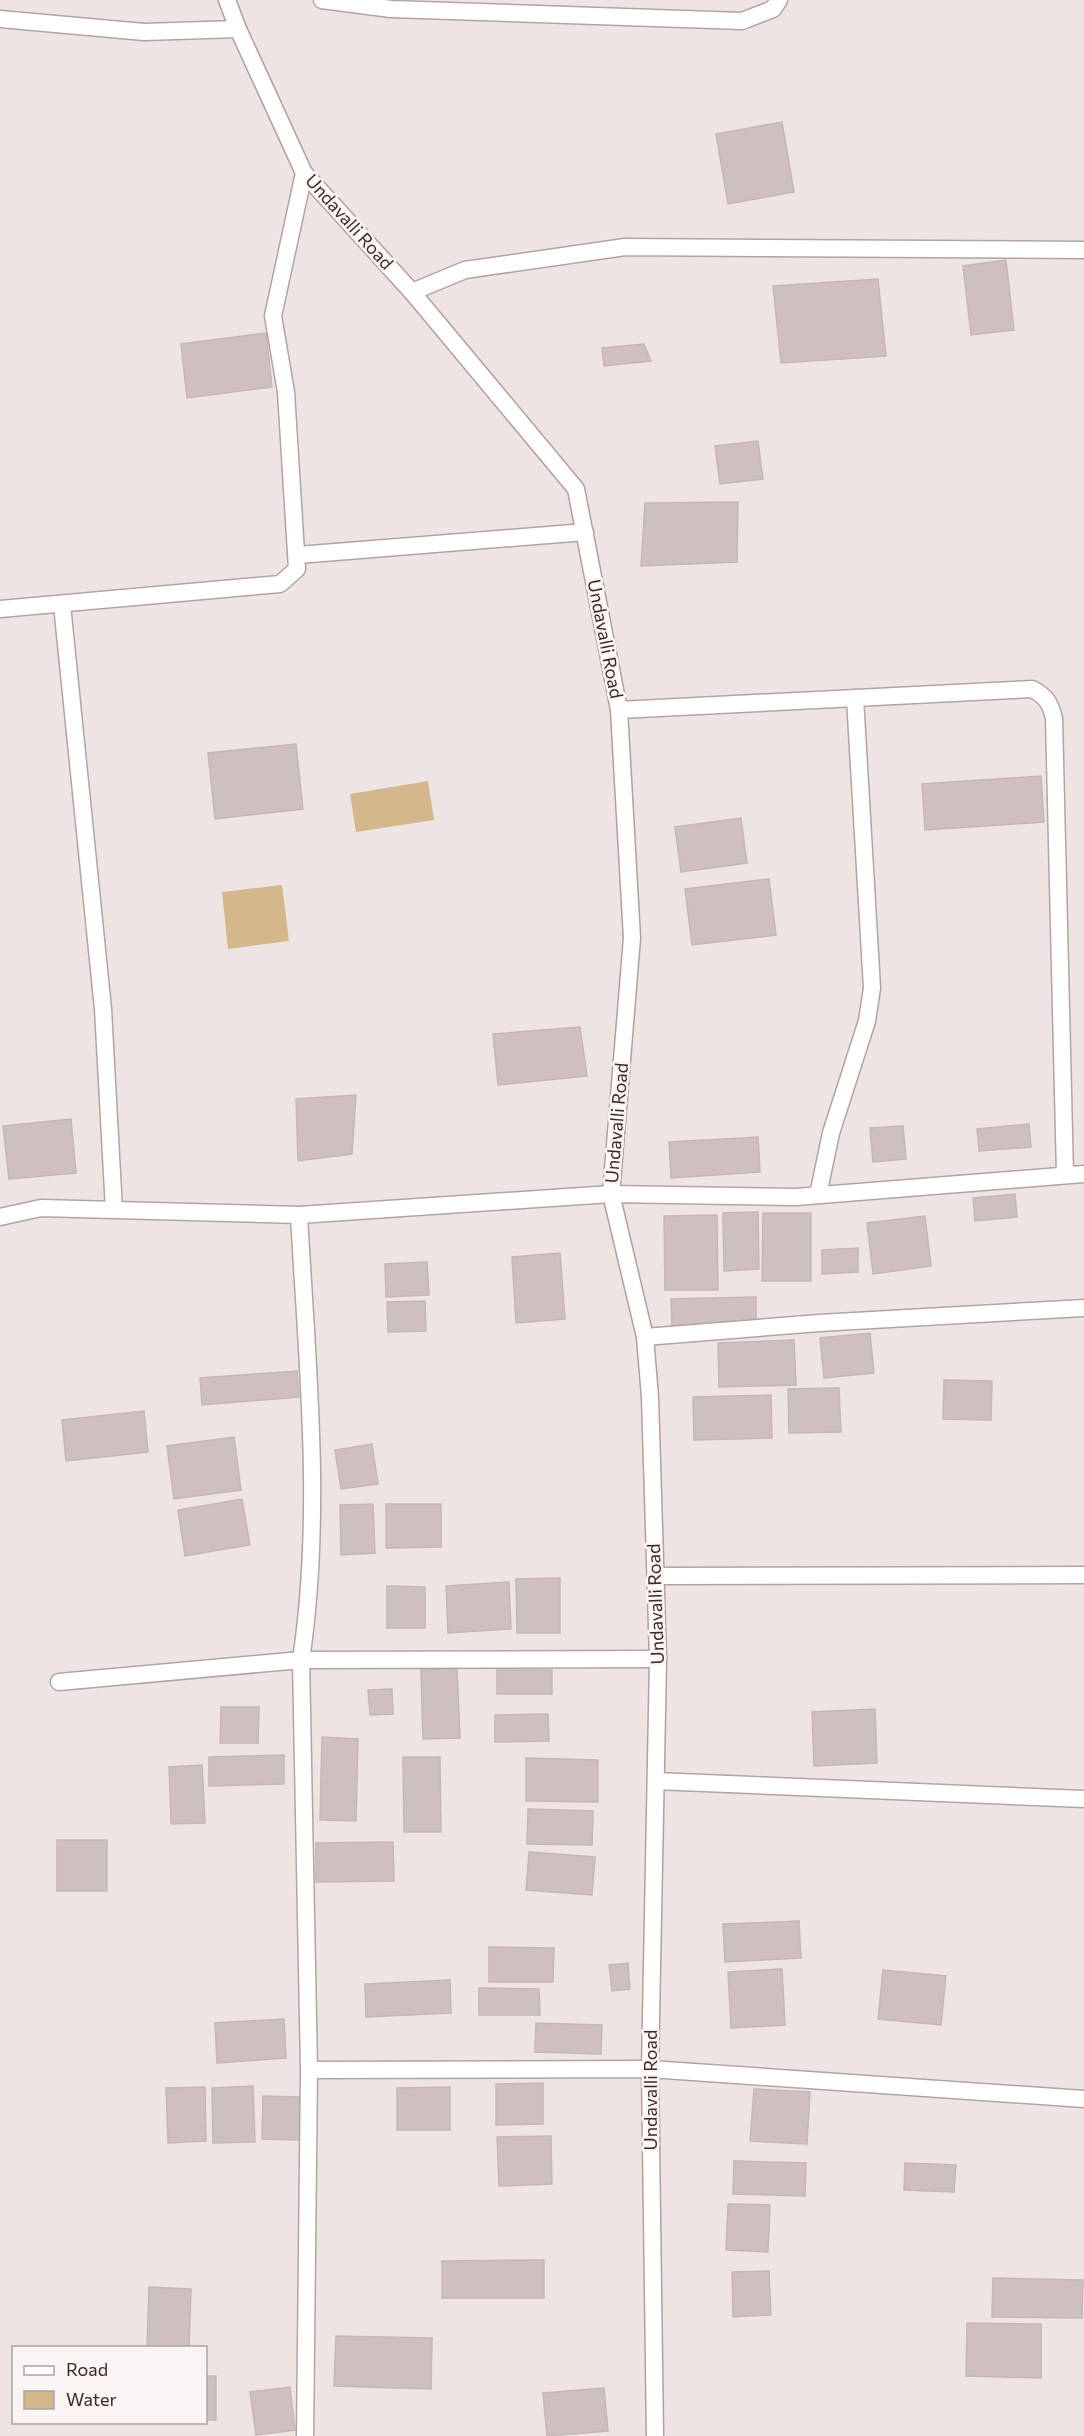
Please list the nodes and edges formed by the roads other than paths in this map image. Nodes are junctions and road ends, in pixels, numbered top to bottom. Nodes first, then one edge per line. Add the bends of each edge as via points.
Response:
1 (227, 0) edge
2 (322, 0) edge
3 (779, 0) edge
4 (391, 4) edge
5 (0, 19) edge
6 (238, 29) junction
7 (304, 173) junction
8 (1084, 250) edge
9 (412, 292) junction
10 (585, 532) junction
11 (298, 555) junction
12 (62, 605) junction
13 (0, 609) edge
14 (855, 698) junction
15 (619, 710) junction
16 (1084, 1174) edge
17 (1065, 1175) junction
18 (611, 1194) junction
19 (818, 1195) junction
20 (114, 1210) junction
21 (299, 1215) junction
22 (0, 1216) edge
23 (1084, 1308) edge
24 (645, 1337) junction
25 (1084, 1575) edge
26 (655, 1576) junction
27 (658, 1659) junction
28 (301, 1660) junction
29 (59, 1682) dead end
30 (656, 1781) junction
31 (1084, 1798) edge
32 (650, 2069) junction
33 (309, 2070) junction
34 (1084, 2099) edge
35 (305, 2436) edge
36 (655, 2436) edge

1 - 6 street, Undavalli Road
2 - 4 street
3 - 4 street via 773,9 742,21
5 - 6 street via 144,33
6 - 7 street, Undavalli Road
7 - 9 street, Undavalli Road
7 - 11 street via 273,316 286,392
8 - 9 street via 625,247 465,270
9 - 10 street, Undavalli Road via 576,489
10 - 11 street
10 - 15 street, Undavalli Road
11 - 12 street via 297,569 280,584
12 - 13 street
12 - 20 street via 103,1010
14 - 15 street
14 - 17 street via 1032,689 1044,695 1051,705
14 - 19 street via 872,988 867,1021 831,1133
15 - 18 street, Undavalli Road via 632,938
16 - 17 street
17 - 19 street
18 - 19 street
18 - 21 street
18 - 24 street, Undavalli Road
20 - 21 street
20 - 22 street via 41,1209
21 - 28 street via 314,1487 309,1611
23 - 24 street
24 - 26 street, Undavalli Road
25 - 26 street
26 - 27 street, Undavalli Road
27 - 28 street
27 - 30 street, Undavalli Road
28 - 29 street
28 - 33 street
30 - 31 street
30 - 32 street, Undavalli Road
32 - 33 street
32 - 34 street
32 - 36 street, Undavalli Road
33 - 35 street

